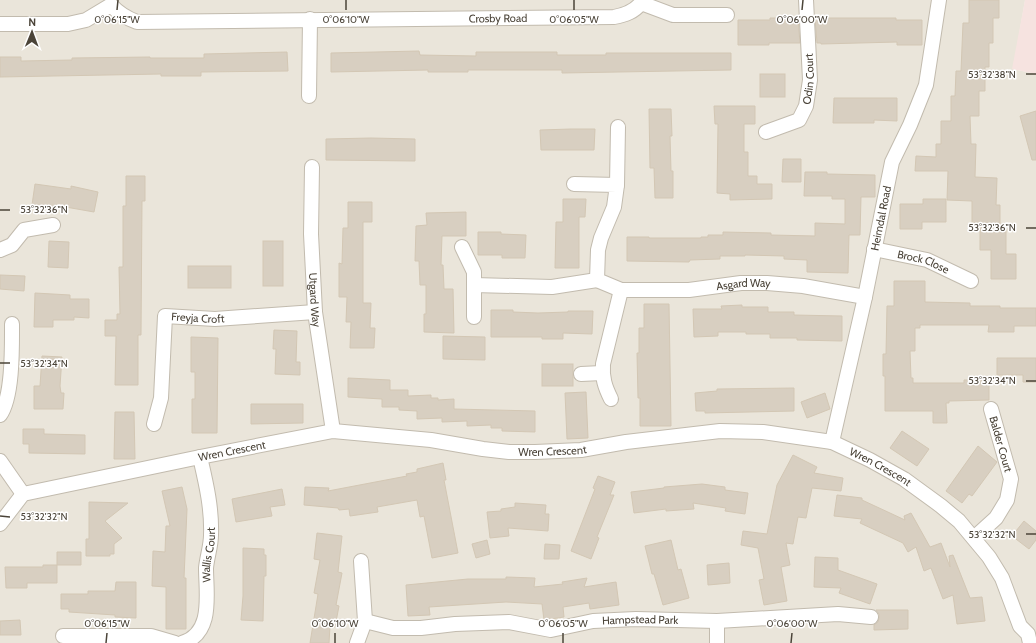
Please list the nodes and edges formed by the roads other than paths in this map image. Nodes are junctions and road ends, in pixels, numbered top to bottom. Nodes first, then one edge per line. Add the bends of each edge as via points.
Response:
1 (806, 0) edge
2 (939, 0) edge
3 (110, 2) edge
4 (641, 2) edge
5 (727, 15) dead end
6 (310, 19) junction
7 (0, 24) edge
8 (309, 96) dead end
9 (618, 127) dead end
10 (766, 132) dead end
11 (312, 167) dead end
12 (574, 184) dead end
13 (616, 185) junction
14 (53, 225) dead end
15 (462, 247) dead end
16 (874, 249) junction
17 (0, 250) edge
18 (597, 280) junction
19 (971, 281) dead end
20 (474, 285) junction
21 (621, 290) junction
22 (865, 297) junction
23 (315, 312) junction
24 (474, 317) dead end
25 (12, 324) dead end
26 (602, 373) junction
27 (581, 374) dead end
28 (611, 399) dead end
29 (991, 409) dead end
30 (0, 415) edge
31 (154, 424) dead end
32 (333, 431) junction
33 (832, 442) junction
34 (200, 457) junction
35 (0, 461) edge
36 (23, 494) junction
37 (0, 524) edge
38 (974, 538) junction
39 (361, 561) dead end
40 (870, 618) dead end
41 (365, 621) junction
42 (717, 621) junction
43 (63, 636) dead end
44 (551, 637) edge
45 (175, 643) edge
46 (182, 643) edge
47 (357, 643) edge
48 (717, 643) edge
49 (1030, 643) edge

1 - 10 street, Odin Court via 810,80 806,106 799,120
2 - 16 street, Heimdal Road via 926,86 892,162
3 - 6 street, Crosby Road via 118,13 137,22
3 - 7 street, Crosby Road via 86,20 68,24
4 - 5 street, Crosby Road via 673,15
4 - 6 street, Crosby Road via 636,9 623,16 614,17
6 - 8 street
9 - 13 street
11 - 23 street, Utgard Way via 311,234
12 - 13 street
13 - 18 street via 614,207 598,250
14 - 17 street via 24,230 12,245
15 - 20 street via 474,272
16 - 19 street, Brock Close via 927,260
16 - 22 street, Heimdal Road
18 - 20 street via 552,286
18 - 21 street, Asgard Way
20 - 24 street
21 - 22 street, Asgard Way via 689,290 741,283 767,283 803,286
21 - 26 street via 606,346
22 - 33 street, Heimdal Road
23 - 31 street, Freyja Croft via 215,319 165,316 161,398
23 - 32 street, Utgard Way
25 - 30 street via 12,366 4,409
26 - 27 street
26 - 28 street
29 - 38 street, Balder Court via 1011,479 1007,500 996,518
32 - 33 street, Wren Crescent via 431,440 509,452 580,450 720,431 763,432
32 - 34 street, Wren Crescent
33 - 38 street, Wren Crescent via 904,479 959,521
34 - 36 street, Wren Crescent
34 - 46 street, Wallis Court via 210,503 211,536 206,568 208,598 203,627 191,639
35 - 36 street
36 - 37 street
38 - 49 street, Wren Crescent via 1002,578 1020,626 1028,634
39 - 41 street
40 - 42 street, Hampstead Park via 838,614
41 - 44 street, Hampstead Park via 393,628 509,622
41 - 47 street
42 - 44 street, Hampstead Park via 593,621
42 - 48 street
43 - 45 street via 151,636

